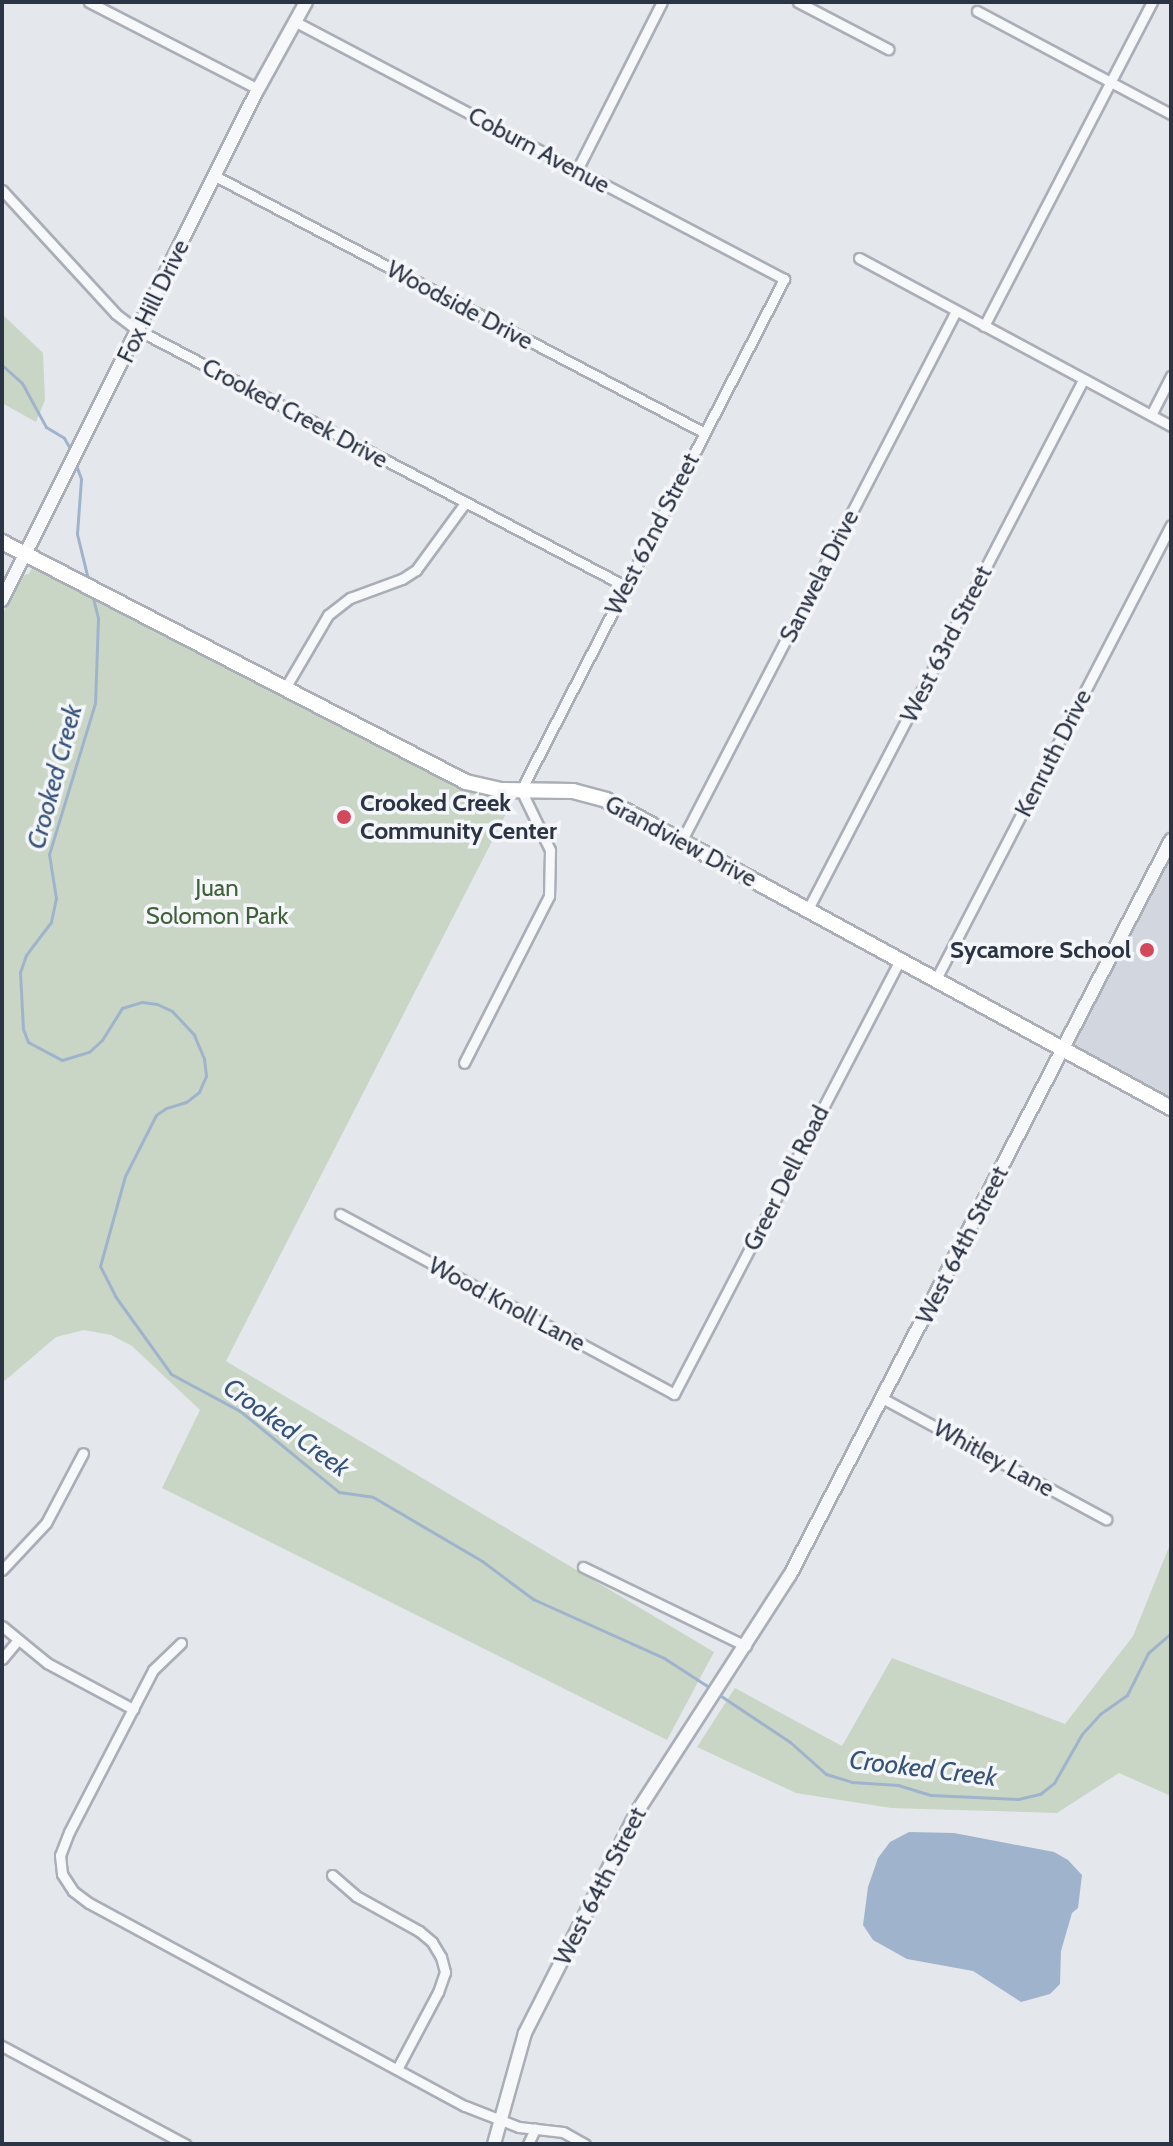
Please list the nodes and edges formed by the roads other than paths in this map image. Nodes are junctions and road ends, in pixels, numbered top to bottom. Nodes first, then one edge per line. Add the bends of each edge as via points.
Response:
1 (89, 2) edge
2 (306, 2) edge
3 (662, 2) edge
4 (798, 2) edge
5 (1152, 2) edge
6 (977, 11) dead end
7 (294, 21) junction
8 (888, 49) dead end
9 (1111, 83) junction
10 (258, 89) junction
11 (1171, 114) edge
12 (577, 170) junction
13 (215, 176) junction
14 (2, 190) edge
15 (859, 258) dead end
16 (784, 279) joint
17 (956, 311) junction
18 (984, 326) junction
19 (139, 331) junction
20 (1171, 376) edge
21 (1083, 380) junction
22 (1151, 415) junction
23 (1171, 426) edge
24 (705, 433) junction
25 (465, 503) junction
26 (1171, 525) edge
27 (2, 542) edge
28 (26, 554) junction
29 (625, 586) junction
30 (2, 600) edge
31 (284, 690) junction
32 (521, 790) junction
33 (682, 840) junction
34 (1171, 840) edge
35 (808, 909) junction
36 (899, 961) junction
37 (935, 981) junction
38 (1063, 1049) junction
39 (464, 1063) dead end
40 (1171, 1108) edge
41 (340, 1214) dead end
42 (674, 1394) joint
43 (882, 1398) junction
44 (83, 1453) dead end
45 (1106, 1519) dead end
46 (583, 1567) dead end
47 (2, 1570) edge
48 (2, 1626) edge
49 (17, 1641) junction
50 (181, 1643) dead end
51 (746, 1646) junction
52 (2, 1659) edge
53 (133, 1709) junction
54 (332, 1875) dead end
55 (2, 2046) edge
56 (397, 2069) junction
57 (502, 2121) junction
58 (535, 2129) junction
59 (185, 2144) edge
60 (494, 2144) edge
61 (528, 2144) edge
62 (585, 2144) edge

1 - 10 street
2 - 7 street, Fox Hill Drive
3 - 12 street
4 - 8 street
5 - 9 street
6 - 9 street
7 - 10 street, Fox Hill Drive
7 - 12 street, Coburn Avenue
9 - 11 street
9 - 18 street
10 - 13 street, Fox Hill Drive
12 - 16 street, Coburn Avenue
13 - 19 street, Fox Hill Drive
13 - 24 street, Woodside Drive
14 - 19 street, Crooked Creek Drive via 116,314
15 - 17 street
16 - 24 street, West 62nd Street
17 - 18 street
17 - 33 street, Sanwela Drive
18 - 21 street
19 - 25 street, Crooked Creek Drive
19 - 28 street, Fox Hill Drive
20 - 22 street
21 - 22 street
21 - 35 street, West 63rd Street
22 - 23 street
24 - 29 street, West 62nd Street
25 - 29 street, Crooked Creek Drive
25 - 31 street via 416,570 350,598 328,615
26 - 37 street, Kenruth Drive
27 - 28 main road, Grandview Drive
28 - 30 street, Fox Hill Drive
28 - 31 main road, Grandview Drive
29 - 32 street, West 62nd Street
31 - 32 main road, Grandview Drive via 466,782 493,790
32 - 33 main road, Grandview Drive via 592,795
32 - 39 street via 550,850 549,896
33 - 35 main road, Grandview Drive
34 - 38 street, West 64th Street
35 - 36 main road, Grandview Drive
36 - 37 main road, Grandview Drive
36 - 42 street, Greer Dell Road
37 - 38 main road, Grandview Drive
38 - 40 main road, Grandview Drive
38 - 43 street, West 64th Street
41 - 42 street, Wood Knoll Lane
43 - 45 street, Whitley Lane
43 - 51 street, West 64th Street via 790,1575
44 - 47 street via 46,1523
46 - 51 street
48 - 49 street
49 - 52 street
49 - 53 street
50 - 53 street via 153,1670
51 - 57 street, West 64th Street via 637,1812 530,2023
53 - 56 street via 60,1855 62,1874 73,1891
54 - 56 street via 356,1896 419,1931 441,1957 445,1972 438,1992
55 - 59 street
56 - 57 street
57 - 58 street
57 - 60 street, West 64th Street
58 - 61 street
58 - 62 street via 556,2130

